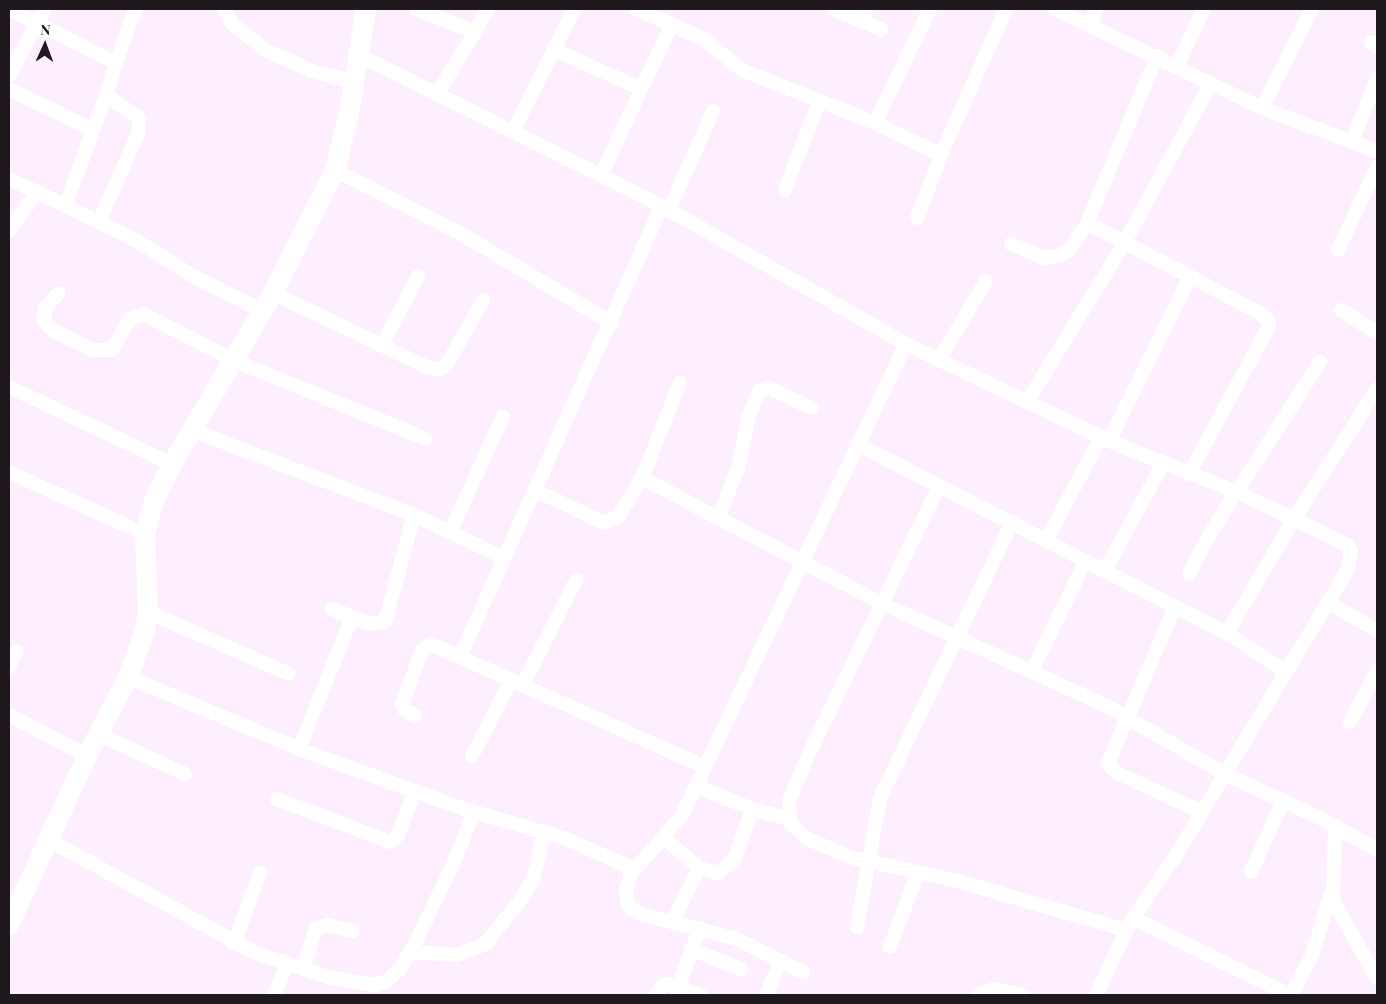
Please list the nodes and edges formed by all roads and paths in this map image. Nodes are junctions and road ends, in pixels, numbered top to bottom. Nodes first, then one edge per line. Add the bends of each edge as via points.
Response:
1 (9, 9) edge
2 (45, 9) edge
3 (135, 9) edge
4 (224, 9) edge
5 (366, 9) edge
6 (416, 9) edge
7 (487, 9) edge
8 (574, 9) edge
9 (636, 9) edge
10 (834, 9) edge
11 (930, 9) edge
12 (1006, 9) edge
13 (1055, 9) edge
14 (1097, 9) edge
15 (1204, 9) edge
16 (1312, 9) edge
17 (864, 15) edge
18 (37, 23) junction
19 (1090, 23) junction
20 (672, 24) junction
21 (882, 30) dead end
22 (475, 32) junction
23 (553, 49) junction
24 (359, 55) junction
25 (1157, 56) junction
26 (116, 63) junction
27 (1177, 66) junction
28 (9, 76) edge
29 (1377, 79) edge
30 (355, 82) junction
31 (1211, 83) junction
32 (9, 89) edge
33 (641, 89) junction
34 (106, 94) junction
35 (437, 94) junction
36 (819, 101) junction
37 (1262, 108) junction
38 (713, 111) dead end
39 (875, 123) junction
40 (93, 130) junction
41 (512, 131) junction
42 (1352, 141) junction
43 (1377, 151) edge
44 (940, 155) junction
45 (1377, 167) edge
46 (335, 170) junction
47 (601, 175) junction
48 (9, 179) edge
49 (785, 190) dead end
50 (37, 192) junction
51 (66, 204) junction
52 (666, 208) junction
53 (917, 218) dead end
54 (99, 221) junction
55 (1087, 223) junction
56 (9, 231) edge
57 (1125, 242) junction
58 (1012, 244) dead end
59 (1338, 250) dead end
60 (418, 276) dead end
61 (1190, 277) junction
62 (986, 281) dead end
63 (273, 292) junction
64 (60, 293) dead end
65 (483, 300) dead end
66 (1340, 310) dead end
67 (262, 311) junction
68 (612, 323) junction
69 (1377, 333) edge
70 (906, 344) junction
71 (382, 345) junction
72 (939, 360) junction
73 (234, 361) junction
74 (1320, 362) dead end
75 (680, 383) dead end
76 (9, 387) edge
77 (1377, 389) edge
78 (1027, 402) junction
79 (812, 408) dead end
80 (503, 417) dead end
81 (194, 431) junction
82 (426, 438) dead end
83 (1105, 439) junction
84 (857, 444) junction
85 (172, 464) junction
86 (1163, 464) junction
87 (9, 472) edge
88 (1189, 474) junction
89 (642, 478) junction
90 (939, 486) junction
91 (536, 491) junction
92 (1237, 492) junction
93 (414, 515) junction
94 (718, 518) junction
95 (1294, 519) junction
96 (1012, 522) junction
97 (450, 532) junction
98 (145, 534) junction
99 (1046, 541) junction
100 (502, 557) junction
101 (802, 560) junction
102 (1085, 562) junction
103 (1104, 572) junction
104 (1190, 574) dead end
105 (576, 580) dead end
106 (1328, 602) junction
107 (881, 603) junction
108 (1175, 607) junction
109 (332, 609) dead end
110 (148, 612) junction
111 (352, 617) junction
112 (1377, 631) edge
113 (1227, 633) junction
114 (959, 638) junction
115 (16, 652) dead end
116 (460, 656) junction
117 (9, 667) edge
118 (1033, 669) junction
119 (1377, 671) edge
120 (1286, 672) junction
121 (289, 674) dead end
122 (128, 677) junction
123 (517, 682) junction
124 (9, 715) edge
125 (415, 716) dead end
126 (1126, 716) junction
127 (1350, 722) dead end
128 (98, 734) junction
129 (299, 749) junction
130 (87, 756) junction
131 (472, 756) dead end
132 (705, 767) junction
133 (185, 774) dead end
134 (1225, 774) junction
135 (696, 786) junction
136 (415, 791) junction
137 (277, 799) dead end
138 (1283, 801) junction
139 (752, 809) junction
140 (474, 812) junction
141 (1202, 812) junction
142 (789, 819) junction
143 (1335, 826) junction
144 (544, 833) junction
145 (664, 838) junction
146 (48, 840) junction
147 (1377, 850) edge
148 (867, 861) junction
149 (699, 868) junction
150 (634, 869) junction
151 (260, 872) dead end
152 (918, 872) junction
153 (1250, 872) dead end
154 (1332, 893) junction
155 (11, 914) edge
156 (673, 921) junction
157 (1130, 924) junction
158 (857, 927) dead end
159 (700, 928) junction
160 (352, 931) dead end
161 (234, 943) junction
162 (890, 947) dead end
163 (691, 949) junction
164 (410, 952) junction
165 (781, 961) junction
166 (287, 965) junction
167 (741, 969) dead end
168 (302, 970) junction
169 (803, 972) dead end
170 (1377, 978) edge
171 (678, 987) junction
172 (274, 995) edge
173 (656, 995) edge
174 (701, 995) edge
175 (766, 995) edge
176 (977, 995) edge
177 (1023, 995) edge
178 (1096, 995) edge
179 (1290, 995) edge

1 - 18 street
2 - 18 street
3 - 26 street
4 - 30 street via 232,24 265,50 312,71
5 - 24 street
6 - 22 street
7 - 22 street
8 - 23 street
9 - 20 street
10 - 17 street
11 - 39 street
12 - 44 street
13 - 19 street
14 - 19 street
15 - 27 street
16 - 37 street
17 - 21 street
18 - 26 street
18 - 28 street
19 - 25 street
20 - 33 street
20 - 36 street via 704,39 742,70
22 - 35 street
23 - 33 street
23 - 41 street
24 - 30 street
24 - 35 street
25 - 27 street
25 - 55 street
26 - 34 street
27 - 31 street
29 - 42 street
30 - 46 street
31 - 37 street
31 - 57 street
32 - 40 street
33 - 47 street
34 - 40 street
34 - 54 street via 136,113 140,124
35 - 41 street
36 - 39 street
36 - 49 street
37 - 42 street
38 - 52 street
39 - 44 street
40 - 51 street
41 - 47 street
42 - 43 street
44 - 53 street
45 - 59 street
46 - 63 street
46 - 68 street via 458,232
47 - 52 street
48 - 50 street
50 - 51 street
50 - 56 street
51 - 54 street
52 - 68 street
52 - 70 street
54 - 67 street via 198,279
55 - 57 street
55 - 58 street via 1069,250 1059,256 1044,258
57 - 61 street
57 - 78 street
60 - 71 street
61 - 83 street
61 - 88 street via 1258,312 1267,319 1269,326
62 - 72 street
63 - 67 street
63 - 71 street
64 - 73 street via 45,308 44,320 54,331 93,350 112,350 130,319 144,314
65 - 71 street via 447,364 440,369 429,368
66 - 69 street
67 - 73 street
68 - 91 street
70 - 72 street
70 - 84 street
72 - 78 street
73 - 81 street
73 - 82 street
74 - 92 street
75 - 89 street
76 - 85 street
77 - 95 street
78 - 83 street
79 - 94 street via 769,388 759,391 749,416 738,468
80 - 97 street
81 - 85 street
81 - 93 street
83 - 86 street
83 - 99 street
84 - 90 street
84 - 101 street
85 - 98 street via 154,500
86 - 88 street
86 - 103 street
87 - 98 street
88 - 92 street
89 - 91 street via 619,516 604,523
89 - 94 street
90 - 96 street
90 - 107 street
91 - 100 street
92 - 95 street
92 - 104 street via 1211,532
93 - 97 street
93 - 111 street via 385,622 370,624
94 - 101 street
95 - 106 street via 1347,545 1351,551 1348,569
95 - 113 street
96 - 99 street
96 - 114 street
97 - 100 street
98 - 110 street
99 - 102 street
100 - 116 street
101 - 107 street
101 - 132 street
102 - 103 street
102 - 118 street
103 - 108 street
105 - 123 street
106 - 112 street
106 - 120 street
107 - 114 street
107 - 142 street via 807,758 789,801
108 - 113 street
108 - 126 street
109 - 111 street
110 - 121 street
110 - 122 street
111 - 129 street
113 - 120 street
114 - 118 street
114 - 148 street via 880,798
115 - 117 street
116 - 123 street
116 - 125 street via 431,644 422,650 402,704
118 - 126 street
119 - 127 street
120 - 134 street
122 - 128 street
122 - 129 street
123 - 131 street
123 - 132 street
124 - 130 street
126 - 134 street
126 - 141 street via 1108,758 1110,768
128 - 130 street
128 - 133 street
129 - 136 street
130 - 146 street
132 - 135 street
134 - 138 street
134 - 141 street
135 - 139 street
135 - 145 street via 681,817
136 - 137 street via 398,835 390,842
136 - 140 street
138 - 143 street
138 - 153 street
139 - 142 street
139 - 149 street via 734,860 728,867 718,873
140 - 144 street
140 - 164 street via 451,869
141 - 157 street
142 - 148 street via 806,838 830,850
143 - 147 street
143 - 154 street
144 - 150 street
144 - 164 street via 533,880 520,902 485,944 457,955
145 - 149 street
145 - 150 street
146 - 155 street
146 - 161 street
148 - 152 street
148 - 158 street
149 - 156 street
150 - 156 street via 627,883 628,906 640,914
151 - 161 street
152 - 157 street
152 - 162 street
154 - 170 street
154 - 179 street via 1312,956
156 - 159 street
157 - 178 street
157 - 179 street
159 - 163 street
159 - 165 street via 737,939
160 - 168 street via 327,925 316,928
161 - 166 street
163 - 167 street
163 - 171 street
164 - 168 street via 400,969 376,985
165 - 169 street
165 - 175 street
166 - 168 street
166 - 172 street
171 - 173 street via 662,986
171 - 174 street
176 - 177 street via 994,989

